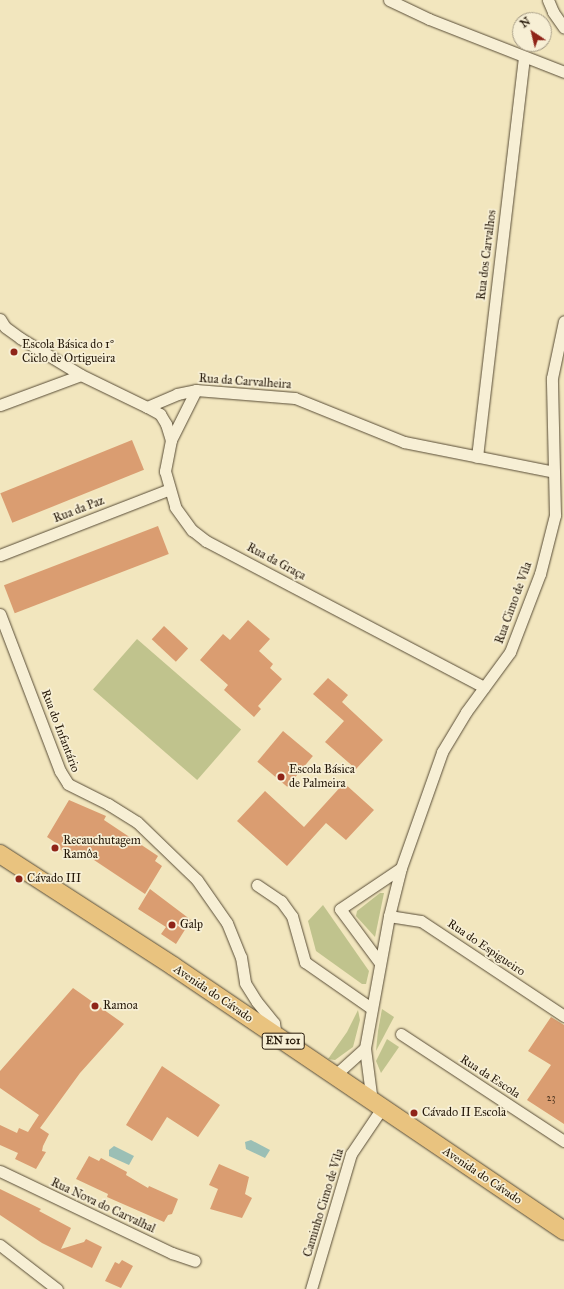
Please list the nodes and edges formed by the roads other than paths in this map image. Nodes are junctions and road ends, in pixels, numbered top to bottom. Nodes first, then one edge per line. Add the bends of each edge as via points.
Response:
1 (389, 0) edge
2 (548, 0) edge
3 (564, 28) edge
4 (524, 57) junction
5 (564, 72) edge
6 (0, 319) edge
7 (564, 321) edge
8 (81, 375) junction
9 (196, 390) junction
10 (0, 404) edge
11 (147, 407) junction
12 (171, 440) junction
13 (477, 457) junction
14 (554, 472) junction
15 (168, 490) junction
16 (0, 555) edge
17 (0, 614) edge
18 (484, 687) junction
19 (0, 854) edge
20 (400, 868) junction
21 (257, 885) dead end
22 (389, 916) junction
23 (380, 963) junction
24 (371, 1008) junction
25 (564, 1016) edge
26 (401, 1034) dead end
27 (276, 1037) junction
28 (365, 1048) junction
29 (334, 1076) junction
30 (377, 1105) junction
31 (564, 1141) edge
32 (0, 1171) edge
33 (564, 1231) edge
34 (0, 1244) edge
35 (195, 1261) dead end
36 (57, 1289) edge
37 (312, 1289) edge

1 - 4 street
2 - 3 street
4 - 5 street
4 - 13 street, Rua dos Carvalhos
6 - 8 street via 5,327 20,338
7 - 14 street, Rua Cimo de Vila via 552,378
8 - 10 street
8 - 11 street
9 - 11 street, Rua da Carvalheira via 177,394
9 - 12 street, Rua da Graça
9 - 13 street, Rua da Carvalheira via 295,398 404,442
11 - 12 street via 160,414
12 - 15 street, Rua da Graça via 165,471
13 - 14 street, Rua da Carvalheira
14 - 18 street, Rua Cimo de Vila via 555,515 540,574 510,652
15 - 16 street, Rua da Paz
15 - 18 street, Rua da Graça via 178,513 206,541
17 - 27 street, Rua do Infantário via 60,771 68,784 137,822 197,880 227,923 241,957 245,983 274,1023
18 - 20 street, Rua Cimo de Vila via 442,752
19 - 27 main road, Avenida do Cávado / EN 101
20 - 22 street, Rua Cimo de Vila
20 - 23 street via 340,909
21 - 24 street via 281,901 292,916 305,962
22 - 23 street, Rua Cimo de Vila
22 - 25 street, Rua do Espigueiro via 421,920
23 - 24 street, Rua Cimo de Vila
24 - 28 street, Rua Cimo de Vila
26 - 31 street, Rua da Escola
27 - 29 main road, Avenida do Cávado / EN 101
28 - 29 street
28 - 30 street, Rua Cimo de Vila
29 - 30 main road, Avenida do Cávado / EN 101
30 - 33 main road, Avenida do Cávado / EN 101
30 - 37 street, Caminho Cimo de Vila via 351,1154
32 - 35 street, Rua Nova do Carvalhal via 172,1253
34 - 36 street

